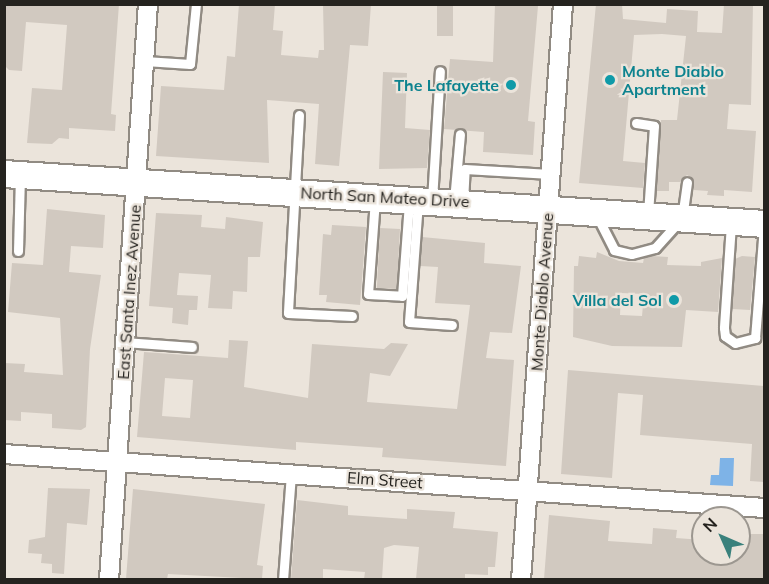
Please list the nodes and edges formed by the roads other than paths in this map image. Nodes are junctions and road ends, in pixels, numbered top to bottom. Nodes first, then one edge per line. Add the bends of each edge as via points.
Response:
1 (148, 4) edge
2 (196, 4) edge
3 (563, 4) edge
4 (145, 61) junction
5 (440, 70) dead end
6 (299, 115) dead end
7 (636, 123) dead end
8 (460, 134) dead end
9 (12, 174) edge
10 (550, 174) junction
11 (136, 182) junction
12 (687, 182) dead end
13 (293, 191) junction
14 (375, 196) junction
15 (435, 200) junction
16 (548, 207) junction
17 (595, 211) junction
18 (648, 215) junction
19 (682, 218) junction
20 (731, 222) junction
21 (765, 224) edge
22 (18, 251) dead end
23 (352, 316) dead end
24 (452, 325) dead end
25 (125, 342) junction
26 (192, 347) dead end
27 (4, 454) edge
28 (117, 462) junction
29 (291, 473) junction
30 (528, 490) junction
31 (765, 508) edge
32 (109, 579) edge
33 (283, 579) edge
34 (521, 579) edge

1 - 4 street, East Santa Inez Avenue
2 - 4 lane via 190,64
3 - 10 street, Monte Diablo Avenue
4 - 11 street, East Santa Inez Avenue
5 - 15 lane
6 - 13 lane
7 - 18 lane via 654,126
8 - 15 lane
9 - 11 main road, North San Mateo Drive
9 - 22 lane
10 - 15 lane via 465,169
10 - 16 street, Monte Diablo Avenue
11 - 13 main road, North San Mateo Drive
11 - 25 street, East Santa Inez Avenue
12 - 19 lane
13 - 14 main road, North San Mateo Drive
13 - 23 lane via 288,313
14 - 15 main road, North San Mateo Drive
14 - 15 lane via 368,294 402,296
15 - 16 main road, North San Mateo Drive
15 - 24 lane via 409,322
16 - 17 main road, North San Mateo Drive
16 - 30 street, Monte Diablo Avenue
17 - 18 main road, North San Mateo Drive
17 - 19 lane via 608,244 632,254 655,248
18 - 19 main road, North San Mateo Drive
19 - 20 main road, North San Mateo Drive
20 - 21 main road, North San Mateo Drive
20 - 21 lane via 724,328 725,336 735,343 755,338
25 - 26 lane
25 - 28 street, East Santa Inez Avenue
27 - 28 street, Elm Street
28 - 29 street, Elm Street
28 - 32 street, East Santa Inez Avenue
29 - 30 street, Elm Street
29 - 33 lane
30 - 31 street, Elm Street
30 - 34 street, Monte Diablo Avenue

